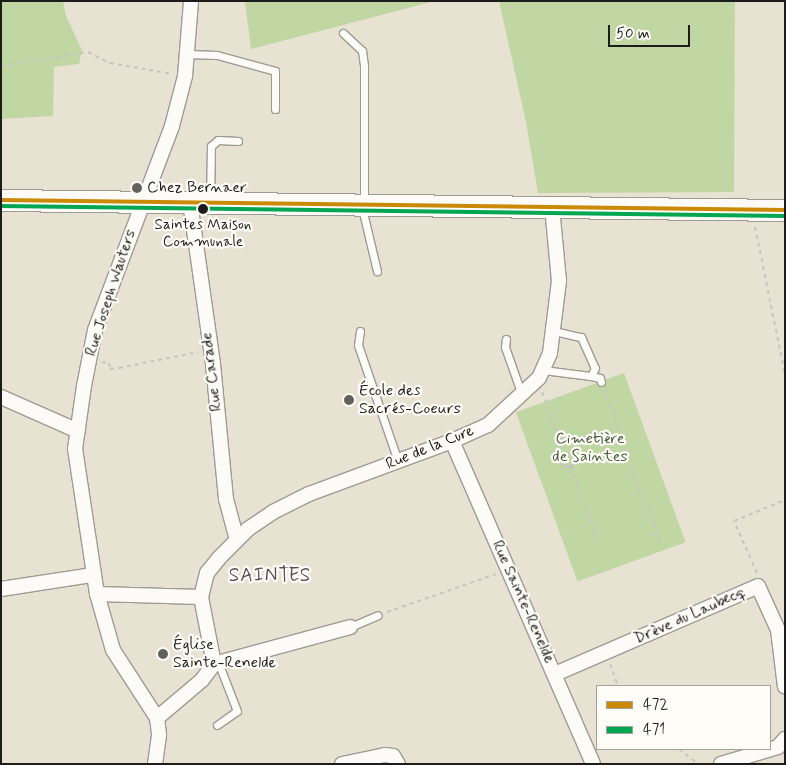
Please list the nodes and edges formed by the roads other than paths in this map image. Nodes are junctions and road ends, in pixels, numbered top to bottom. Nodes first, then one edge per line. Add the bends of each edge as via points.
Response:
1 (191, 1) edge
2 (343, 33) dead end
3 (187, 54) junction
4 (275, 109) dead end
5 (238, 141) dead end
6 (1, 200) edge
7 (142, 201) junction
8 (200, 202) junction
9 (362, 203) junction
10 (552, 207) junction
11 (785, 210) edge
12 (377, 271) dead end
13 (360, 331) dead end
14 (554, 331) junction
15 (506, 339) dead end
16 (539, 376) junction
17 (591, 376) junction
18 (601, 382) road end
19 (522, 395) junction
20 (1, 397) edge
21 (78, 431) junction
22 (452, 442) junction
23 (398, 462) junction
24 (237, 540) junction
25 (93, 575) junction
26 (1, 589) edge
27 (97, 594) junction
28 (201, 597) junction
29 (378, 614) road end
30 (350, 627) joint
31 (216, 663) junction
32 (555, 674) junction
33 (785, 687) edge
34 (157, 718) junction
35 (217, 725) dead end
36 (785, 739) edge
37 (771, 749) edge
38 (768, 750) edge
39 (723, 763) edge
40 (155, 764) edge
41 (342, 764) edge
42 (398, 764) edge
43 (593, 764) edge

1 - 3 street, Rue Joseph Wauters
2 - 9 lane via 362,51 364,66
3 - 4 lane via 217,55 275,71
3 - 7 street, Rue Joseph Wauters via 185,76 169,134 151,188
5 - 8 lane via 218,140 211,146
6 - 7 main road
7 - 8 main road
7 - 21 street, Rue Joseph Wauters via 95,330
8 - 9 main road
8 - 24 street, Rue Carade via 210,350 226,499
9 - 10 main road
9 - 12 lane
10 - 11 main road
10 - 14 street, Rue de la Cure via 559,281
13 - 23 lane via 358,345
14 - 16 street, Rue de la Cure
14 - 17 lane via 581,337 595,368
15 - 19 lane via 505,347
16 - 17 lane
16 - 19 street, Rue de la Cure
17 - 18 lane via 600,378
19 - 22 street, Rue de la Cure via 488,425
20 - 21 street
21 - 25 street, Rue Joseph Wauters via 75,449
22 - 23 street, Rue de la Cure
22 - 32 street, Rue Sainte-Renelde
23 - 24 street, Rue de la Cure via 310,494 273,512
24 - 28 street, Rue de la Cure via 207,572
25 - 26 street
25 - 27 street, Rue Joseph Wauters
27 - 28 street
27 - 34 street, Rue Joseph Wauters via 113,650
28 - 31 street
29 - 30 lane
30 - 31 street
31 - 34 street via 202,680
31 - 35 lane via 237,711
32 - 33 street, Drève du Laubecq via 758,586 778,630
32 - 43 street, Rue Sainte-Renelde
34 - 40 street via 159,734
36 - 37 street
38 - 39 street
41 - 42 street via 385,754 392,756

